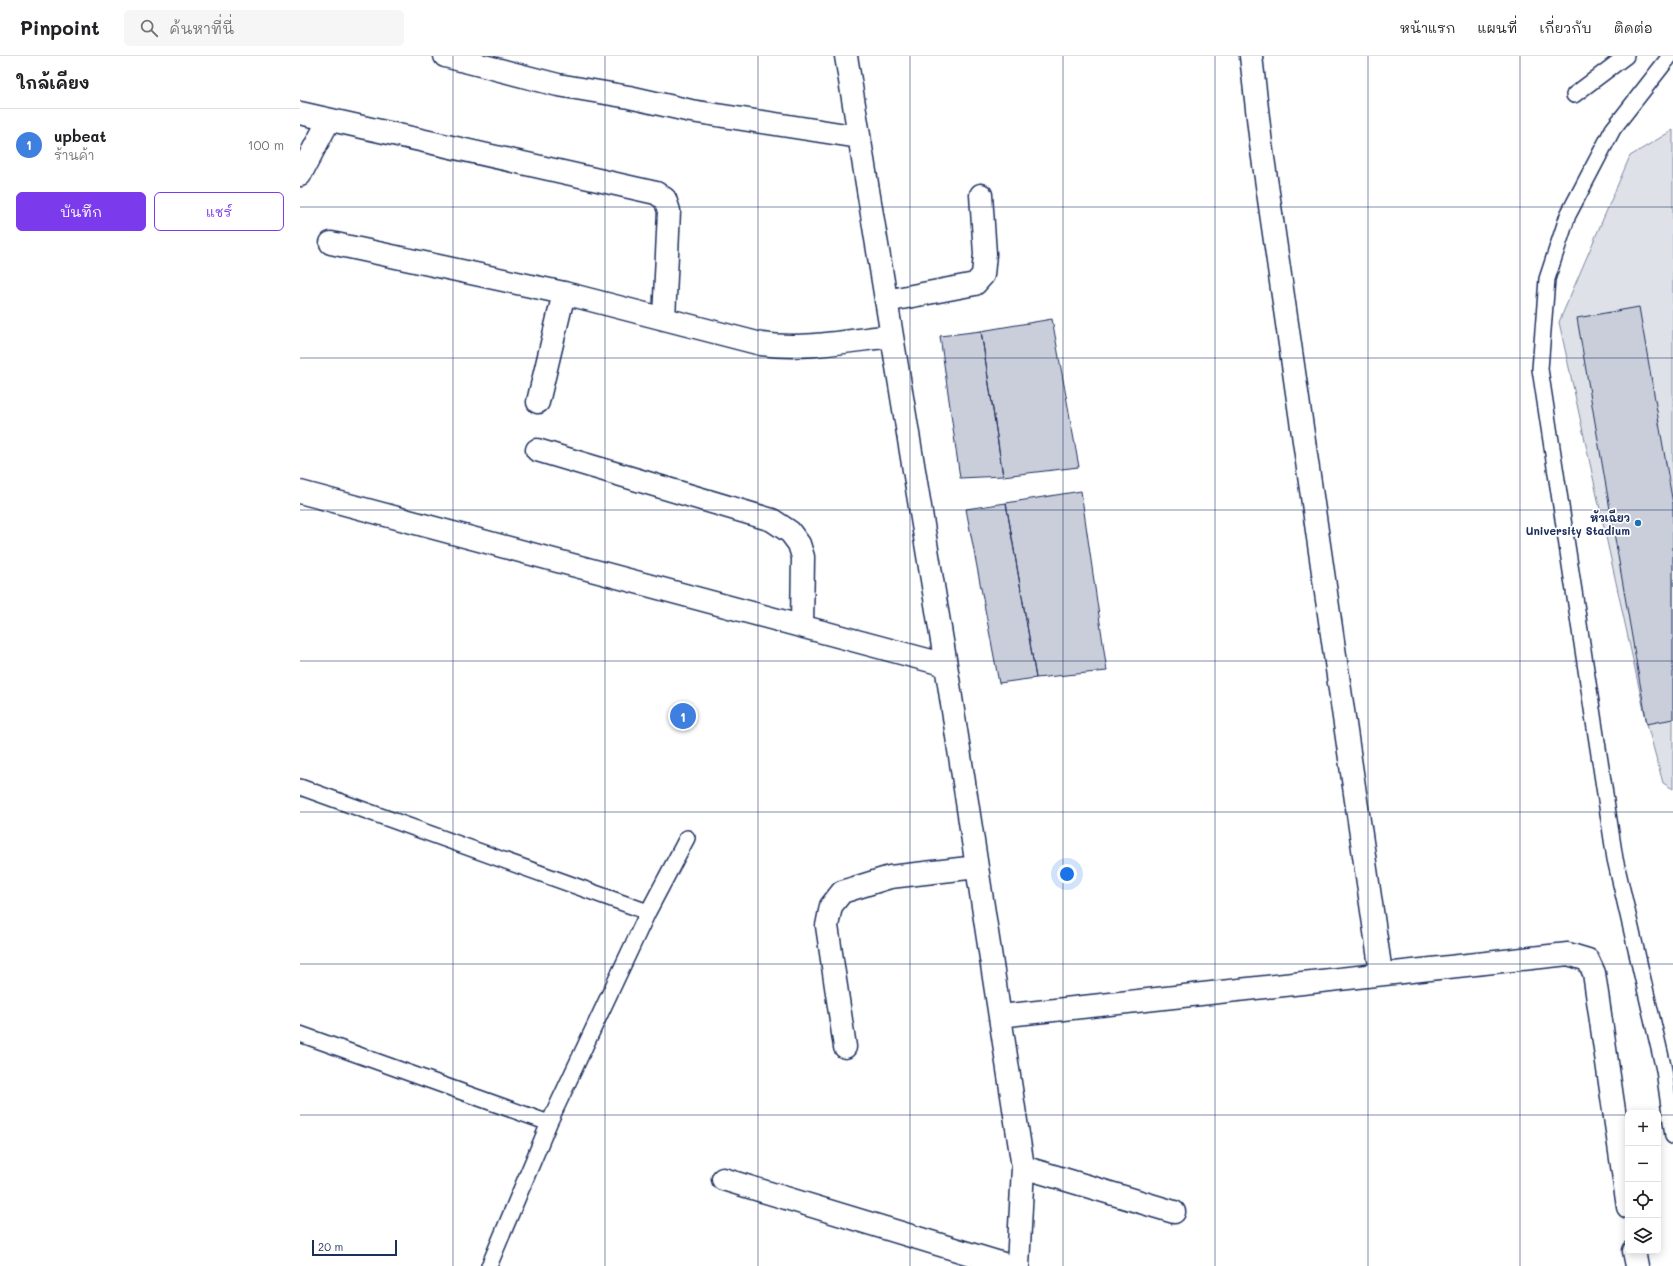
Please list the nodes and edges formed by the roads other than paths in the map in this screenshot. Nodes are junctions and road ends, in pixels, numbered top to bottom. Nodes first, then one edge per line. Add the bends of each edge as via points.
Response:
1 (445, 56) edge
2 (846, 56) edge
3 (1252, 56) edge
4 (1626, 56) edge
5 (1670, 56) edge
6 (1574, 96) dead end
7 (300, 113) edge
8 (329, 120) junction
9 (859, 137) junction
10 (300, 174) edge
11 (981, 195) dead end
12 (331, 243) dead end
13 (564, 293) junction
14 (886, 300) junction
15 (664, 319) junction
16 (891, 336) junction
17 (538, 402) dead end
18 (537, 450) dead end
19 (300, 492) edge
20 (802, 626) junction
21 (946, 665) junction
22 (300, 787) edge
23 (687, 838) dead end
24 (977, 867) junction
25 (648, 912) junction
26 (1381, 973) junction
27 (1000, 1016) junction
28 (300, 1034) edge
29 (844, 1047) dead end
30 (1669, 1069) edge
31 (549, 1123) junction
32 (1673, 1136) edge
33 (1023, 1167) junction
34 (724, 1179) dead end
35 (1625, 1186) edge
36 (1174, 1212) dead end
37 (1635, 1254) edge
38 (489, 1266) edge
39 (1010, 1266) edge
40 (1018, 1266) edge
41 (1637, 1266) edge

1 - 9 street via 558,85 691,111
2 - 9 street
3 - 26 street via 1261,144
4 - 6 lane
5 - 30 lane via 1614,128 1568,215 1547,279 1540,370 1615,859
7 - 8 street
8 - 10 street
8 - 15 street via 656,193 665,199 669,211
9 - 14 street
11 - 14 street via 983,274 975,284
12 - 13 street
13 - 15 street
13 - 17 street
14 - 16 street
15 - 16 street via 780,347 805,347
16 - 21 street
18 - 20 street via 772,520 790,532 799,544 803,557
19 - 20 street
20 - 21 street
21 - 24 street
22 - 25 lane
23 - 25 lane
24 - 27 street
24 - 29 street via 890,877 842,892 831,906 827,926
25 - 31 lane
26 - 27 street
26 - 35 street via 1568,954 1588,960 1594,973
27 - 33 street
28 - 31 lane
30 - 32 lane
31 - 38 lane
33 - 36 street
33 - 40 street
34 - 39 street
37 - 41 street

